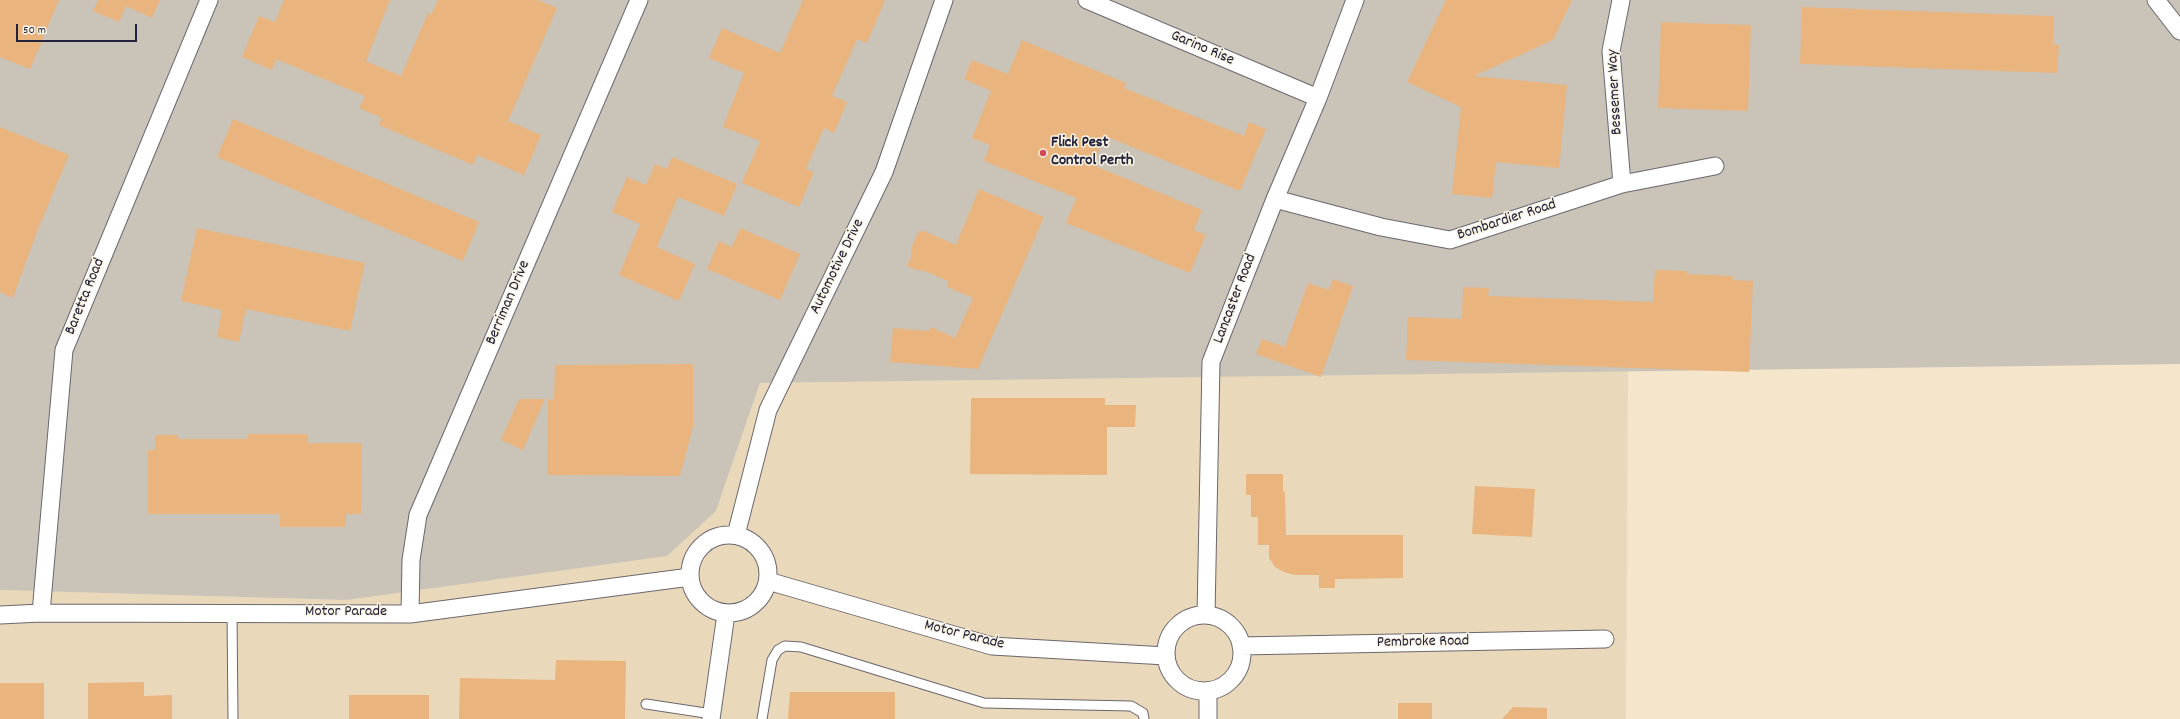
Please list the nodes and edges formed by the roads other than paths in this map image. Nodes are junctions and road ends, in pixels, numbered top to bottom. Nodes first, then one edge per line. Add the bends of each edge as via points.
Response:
1 (209, 0) edge
2 (639, 0) edge
3 (944, 0) edge
4 (1087, 0) edge
5 (1355, 0) edge
6 (1621, 0) edge
7 (2156, 0) edge
8 (2180, 31) edge
9 (1318, 98) junction
10 (1715, 166) dead end
11 (1622, 184) junction
12 (1275, 199) junction
13 (736, 535) junction
14 (690, 577) junction
15 (768, 581) junction
16 (41, 613) junction
17 (232, 613) junction
18 (410, 614) junction
19 (726, 614) junction
20 (1206, 615) junction
21 (0, 616) edge
22 (1605, 640) dead end
23 (1241, 646) junction
24 (1166, 656) junction
25 (1208, 691) junction
26 (646, 704) dead end
27 (712, 716) edge
28 (232, 719) edge
29 (762, 719) edge
30 (1144, 719) edge
31 (1208, 719) edge

1 - 16 street, Baretta Road via 64,350
2 - 18 street, Berriman Drive via 418,515 411,560
3 - 13 street, Automotive Drive via 884,172 768,410
4 - 9 street, Garino Rise
5 - 9 street, Lancaster Road
6 - 11 street, Bessemer Way via 1611,51
7 - 8 street
9 - 12 street, Lancaster Road
10 - 11 street, Bombardier Road
11 - 12 street, Bombardier Road via 1450,240 1381,228
12 - 20 street, Lancaster Road via 1211,362
13 - 14 street via 722,535 708,540 698,550 691,563
13 - 15 street via 751,541 762,552 768,566
14 - 18 street, Motor Parade
14 - 19 street via 693,591 701,602 713,610
15 - 19 street via 763,594 753,605 740,612
15 - 24 street, Motor Parade via 992,646
16 - 17 street, Motor Parade
16 - 21 street, Motor Parade
17 - 18 street, Motor Parade
17 - 28 lane
19 - 27 street
20 - 23 street via 1218,618 1229,625 1237,634
20 - 24 street via 1193,617 1177,627 1167,643
22 - 23 street, Pembroke Road
23 - 25 street via 1241,659 1234,676 1220,688
24 - 25 street via 1175,678 1190,688
25 - 31 street
26 - 27 lane
29 - 30 lane via 772,660 778,650 785,646 801,647 984,703 1132,706 1143,713

